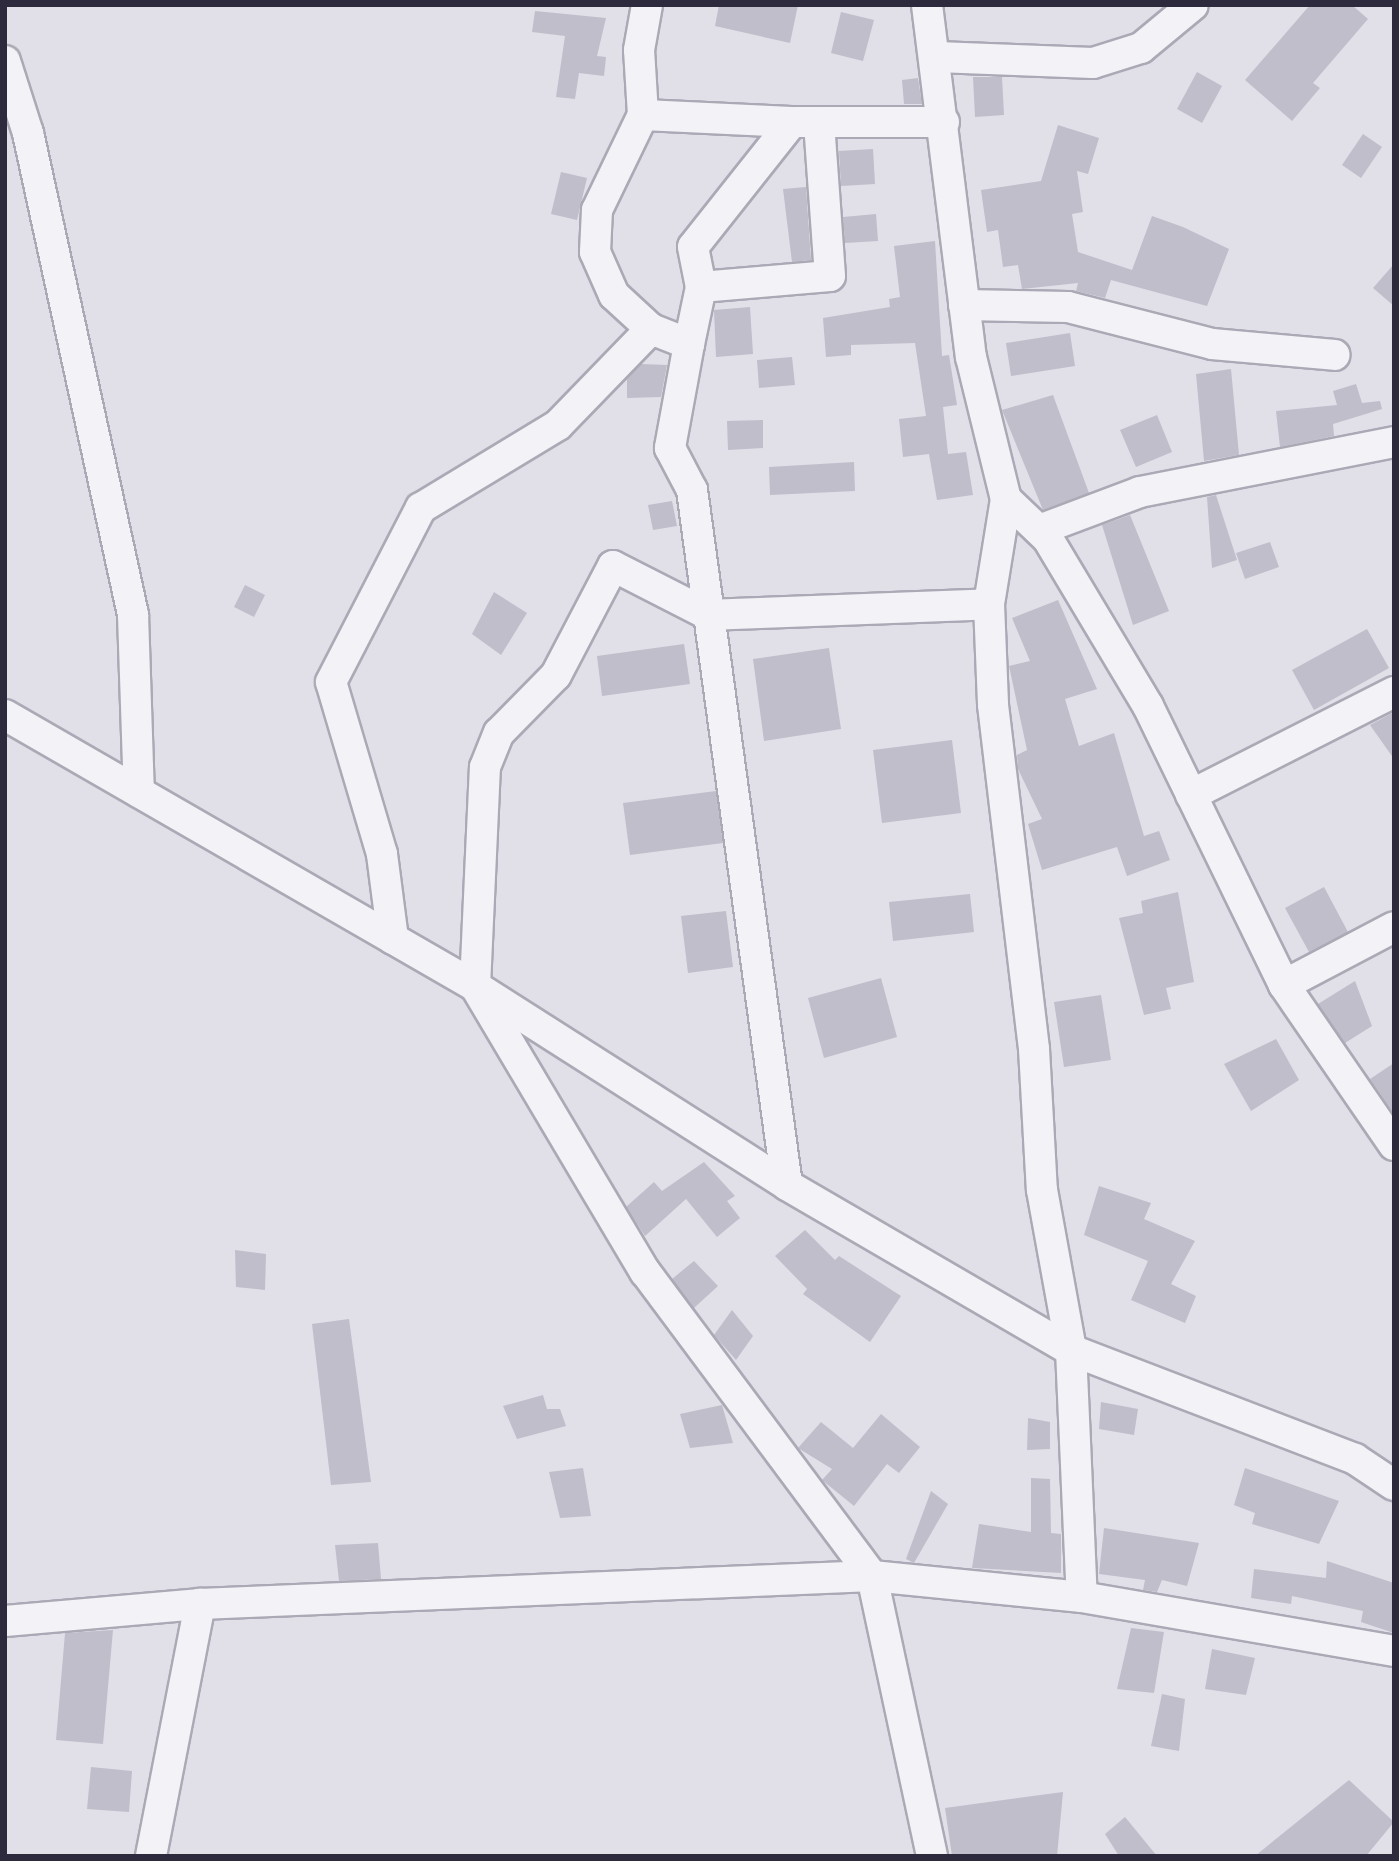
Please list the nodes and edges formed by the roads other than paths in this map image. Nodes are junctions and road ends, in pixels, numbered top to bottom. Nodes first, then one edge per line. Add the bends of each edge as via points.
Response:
1 (647, 5) edge
2 (927, 5) edge
3 (1193, 5) edge
4 (937, 57) junction
5 (5, 61) edge
6 (643, 115) junction
7 (805, 122) junction
8 (944, 122) junction
9 (701, 287) junction
10 (964, 306) junction
11 (651, 329) junction
12 (689, 344) junction
13 (1335, 355) dead end
14 (1394, 442) edge
15 (1006, 499) junction
16 (1039, 530) junction
17 (989, 604) junction
18 (709, 615) junction
19 (1394, 692) edge
20 (5, 715) edge
21 (139, 792) junction
22 (1191, 795) junction
23 (1394, 927) edge
24 (393, 939) junction
25 (1284, 985) junction
26 (475, 986) junction
27 (1393, 1144) edge
28 (787, 1185) junction
29 (1071, 1350) junction
30 (1394, 1485) edge
31 (872, 1576) junction
32 (1082, 1597) junction
33 (200, 1604) junction
34 (5, 1621) edge
35 (1394, 1651) edge
36 (150, 1856) edge
37 (932, 1856) edge

1 - 6 street via 639,50
2 - 4 street
3 - 4 street via 1141,48 1093,62
4 - 8 street
5 - 21 street via 28,133 133,615
6 - 7 street
6 - 11 street via 597,210 596,252 614,295
7 - 8 street
7 - 9 street via 693,247
7 - 9 street via 830,276
8 - 10 street
9 - 12 street
10 - 13 street via 1068,307 1212,344
10 - 15 street
11 - 12 street
11 - 24 street via 558,425 421,508 331,682 382,854
12 - 18 street via 670,448 692,490
14 - 16 street via 1140,492
15 - 16 street
15 - 17 street
16 - 22 street via 1147,706
17 - 18 street
17 - 29 street via 993,705 1034,1049 1042,1190
18 - 26 street via 613,566 556,675 499,733 485,766
18 - 28 street
19 - 22 street
20 - 21 street
21 - 24 street
22 - 25 street
23 - 25 street
24 - 26 street
25 - 27 street
26 - 28 street
26 - 31 street via 645,1272
28 - 29 street
29 - 30 street via 1355,1460
29 - 32 street
31 - 32 street
31 - 33 street
31 - 37 street
32 - 35 street
33 - 34 street
33 - 36 street

